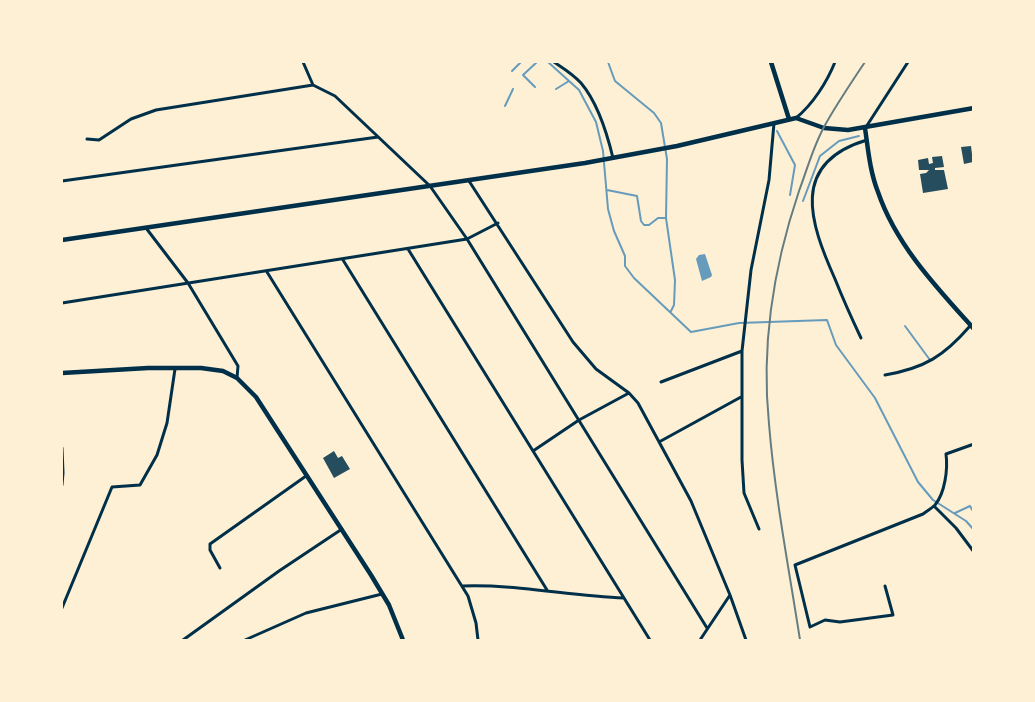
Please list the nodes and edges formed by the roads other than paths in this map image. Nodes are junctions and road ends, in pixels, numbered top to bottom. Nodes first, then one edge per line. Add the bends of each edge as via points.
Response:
1 (303, 62) edge
2 (554, 62) edge
3 (771, 62) edge
4 (835, 62) edge
5 (908, 62) edge
6 (313, 86) junction
7 (974, 108) edge
8 (796, 118) junction
9 (789, 119) junction
10 (774, 123) junction
11 (865, 128) junction
12 (379, 137) junction
13 (87, 139) dead end
14 (867, 140) junction
15 (613, 158) junction
16 (62, 181) edge
17 (469, 181) junction
18 (430, 186) junction
19 (498, 223) junction
20 (146, 228) junction
21 (467, 239) junction
22 (62, 240) edge
23 (408, 249) junction
24 (343, 260) junction
25 (267, 272) junction
26 (188, 283) junction
27 (62, 303) edge
28 (972, 327) edge
29 (861, 338) dead end
30 (742, 351) junction
31 (175, 367) junction
32 (62, 373) edge
33 (885, 375) dead end
34 (237, 378) junction
35 (661, 382) dead end
36 (629, 393) junction
37 (742, 396) junction
38 (579, 420) junction
39 (659, 442) junction
40 (974, 444) edge
41 (62, 448) edge
42 (533, 451) junction
43 (307, 475) junction
44 (62, 485) edge
45 (935, 505) junction
46 (759, 529) dead end
47 (342, 530) junction
48 (974, 552) edge
49 (220, 568) dead end
50 (462, 586) junction
51 (885, 586) dead end
52 (547, 590) junction
53 (382, 594) junction
54 (729, 595) junction
55 (624, 598) junction
56 (62, 608) edge
57 (707, 628) junction
58 (183, 640) edge
59 (245, 640) edge
60 (403, 640) edge
61 (478, 640) edge
62 (650, 640) edge
63 (700, 640) edge
64 (746, 640) edge

1 - 6 street
2 - 15 street via 587,91
3 - 9 main road
4 - 8 street via 805,111
5 - 11 street
6 - 12 street via 335,96
6 - 13 street via 156,110 131,119 99,140
7 - 11 main road
8 - 9 main road
8 - 11 main road via 834,130
9 - 10 main road
10 - 15 main road
10 - 30 street
11 - 14 main road
12 - 16 street
12 - 18 street
14 - 28 main road via 877,192 901,240
14 - 29 street via 853,144 825,165 812,190 820,245
15 - 17 main road
17 - 18 main road
17 - 19 street
18 - 20 main road
18 - 21 street
19 - 21 street
19 - 36 street via 573,342 596,369
20 - 22 main road
20 - 26 street
21 - 23 street
21 - 38 street
23 - 24 street
23 - 42 street
24 - 25 street
24 - 52 street
25 - 26 street
25 - 50 street
26 - 27 street
26 - 34 street via 238,366
28 - 33 street via 934,361
30 - 35 street
30 - 37 street
31 - 32 main road
31 - 34 main road via 223,371
31 - 56 street via 167,423 157,455 140,485 112,487
34 - 43 main road via 256,397
36 - 38 street
36 - 39 street
37 - 39 street
37 - 46 street via 744,493
38 - 42 street
38 - 57 street
39 - 54 street via 691,501
40 - 45 street via 946,454 942,492
41 - 44 street
42 - 55 street
43 - 47 main road
43 - 49 street via 210,544
45 - 48 street
45 - 51 street via 923,514 795,565 810,627 825,620 840,622 893,615
47 - 53 main road
47 - 58 street
50 - 52 street
50 - 61 street via 472,608
52 - 55 street
53 - 59 street via 306,613
53 - 60 main road
54 - 57 street
54 - 64 street
55 - 62 street
57 - 63 street

